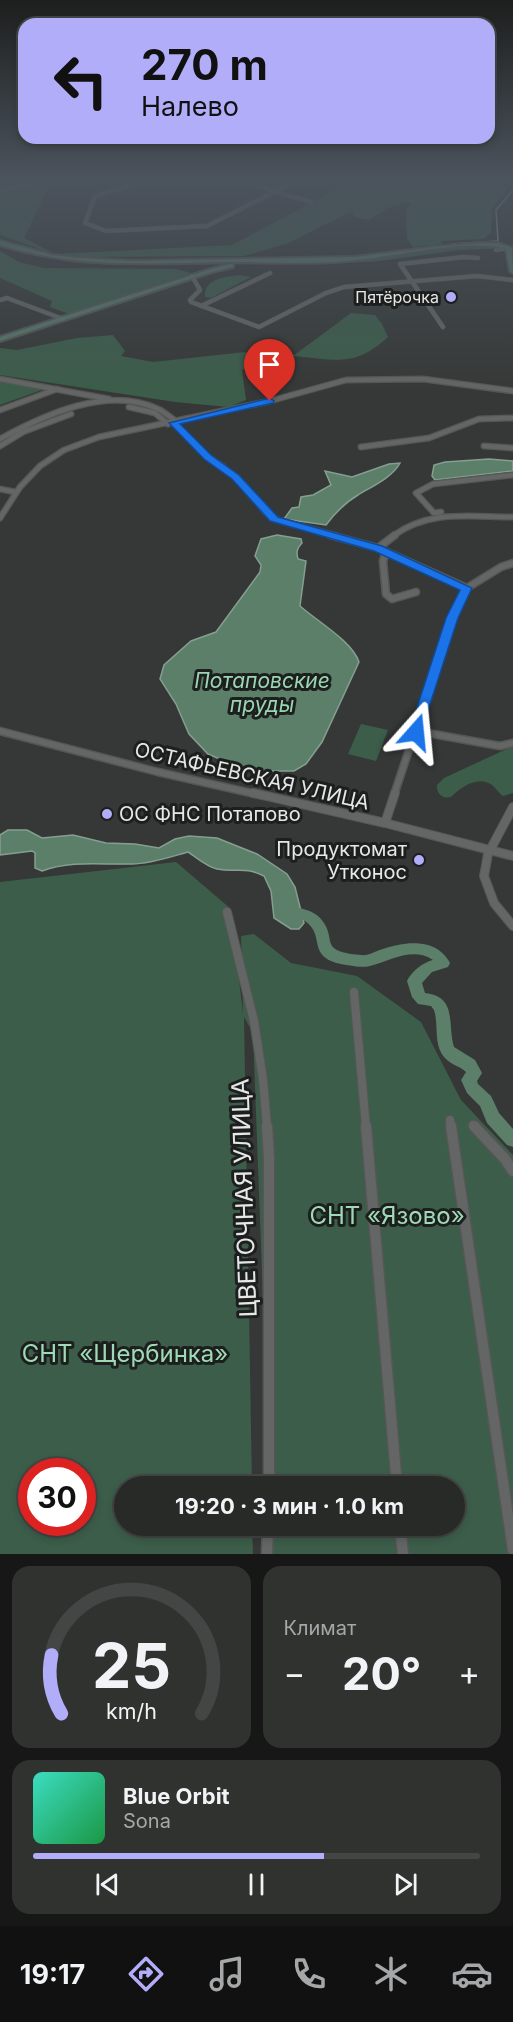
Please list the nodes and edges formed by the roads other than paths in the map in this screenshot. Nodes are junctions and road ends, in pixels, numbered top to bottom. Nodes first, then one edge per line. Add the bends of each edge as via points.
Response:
1 (14, 250) edge
2 (21, 250) edge
3 (428, 250) edge
4 (478, 250) edge
5 (501, 250) edge
6 (478, 258) dead end
7 (238, 265) junction
8 (204, 266) junction
9 (512, 268) edge
10 (210, 271) junction
11 (270, 273) dead end
12 (192, 276) junction
13 (411, 281) junction
14 (513, 281) edge
15 (0, 300) edge
16 (201, 306) junction
17 (63, 319) junction
18 (443, 327) dead end
19 (0, 339) edge
20 (0, 379) edge
21 (59, 388) junction
22 (513, 392) edge
23 (117, 402) junction
24 (0, 410) edge
25 (513, 418) edge
26 (173, 423) junction
27 (0, 439) edge
28 (0, 446) edge
29 (484, 446) dead end
30 (361, 447) dead end
31 (513, 448) edge
32 (513, 475) edge
33 (0, 489) edge
34 (15, 492) junction
35 (6, 507) junction
36 (0, 511) edge
37 (449, 511) dead end
38 (513, 517) edge
39 (0, 518) edge
40 (378, 548) junction
41 (386, 552) junction
42 (513, 563) edge
43 (467, 588) junction
44 (416, 592) dead end
45 (0, 731) edge
46 (416, 732) junction
47 (513, 743) edge
48 (513, 807) edge
49 (385, 823) junction
50 (494, 850) junction
51 (513, 854) edge
52 (227, 912) dead end
53 (513, 926) edge
54 (354, 992) dead end
55 (450, 1120) dead end
56 (473, 1125) dead end
57 (513, 1171) edge
58 (269, 1476) edge
59 (396, 1476) edge
60 (268, 1536) edge
61 (401, 1536) edge
62 (513, 1550) edge
63 (267, 1554) edge
64 (403, 1554) edge

1 - 8 main road via 35,258 73,264
2 - 3 main road via 49,257 119,262 355,259
4 - 7 main road via 357,264
5 - 9 main road via 508,251
6 - 13 street via 464,256 400,264
7 - 8 main road
7 - 10 main road
8 - 10 main road via 212,268
10 - 12 main road
11 - 16 street
12 - 16 street via 200,290 190,301
12 - 17 main road
13 - 14 street via 482,276
13 - 16 street via 336,289 259,327
13 - 18 street
15 - 17 street via 7,298
17 - 19 main road
20 - 21 street
21 - 23 street
21 - 24 street
22 - 26 street via 423,379 346,380
23 - 26 street via 161,410
23 - 27 street via 63,412
25 - 30 street via 479,418 429,438
26 - 28 street via 155,413 108,406 48,422
26 - 34 street via 81,443 36,468
26 - 40 street via 207,457 236,477 274,519
29 - 31 street
32 - 37 street via 433,484 416,493 434,513
33 - 34 street
34 - 35 street
35 - 36 street
35 - 39 street
38 - 40 street via 457,514 425,519
40 - 41 street
41 - 43 street
41 - 44 street via 386,594 392,599
42 - 43 street
43 - 46 street via 452,618
45 - 49 street, ОСТАФЬЕВСКАЯ УЛИЦА via 158,772
46 - 47 street via 500,746
46 - 49 street
48 - 50 street via 507,813
49 - 50 street, ОСТАФЬЕВСКАЯ УЛИЦА
50 - 51 street, ОСТАФЬЕВСКАЯ УЛИЦА
50 - 53 street via 485,860 484,887 499,913
52 - 58 street, ЦВЕТОЧНАЯ УЛИЦА via 254,1021 269,1158
54 - 59 street
55 - 62 street
56 - 57 street
60 - 63 street
61 - 64 street

